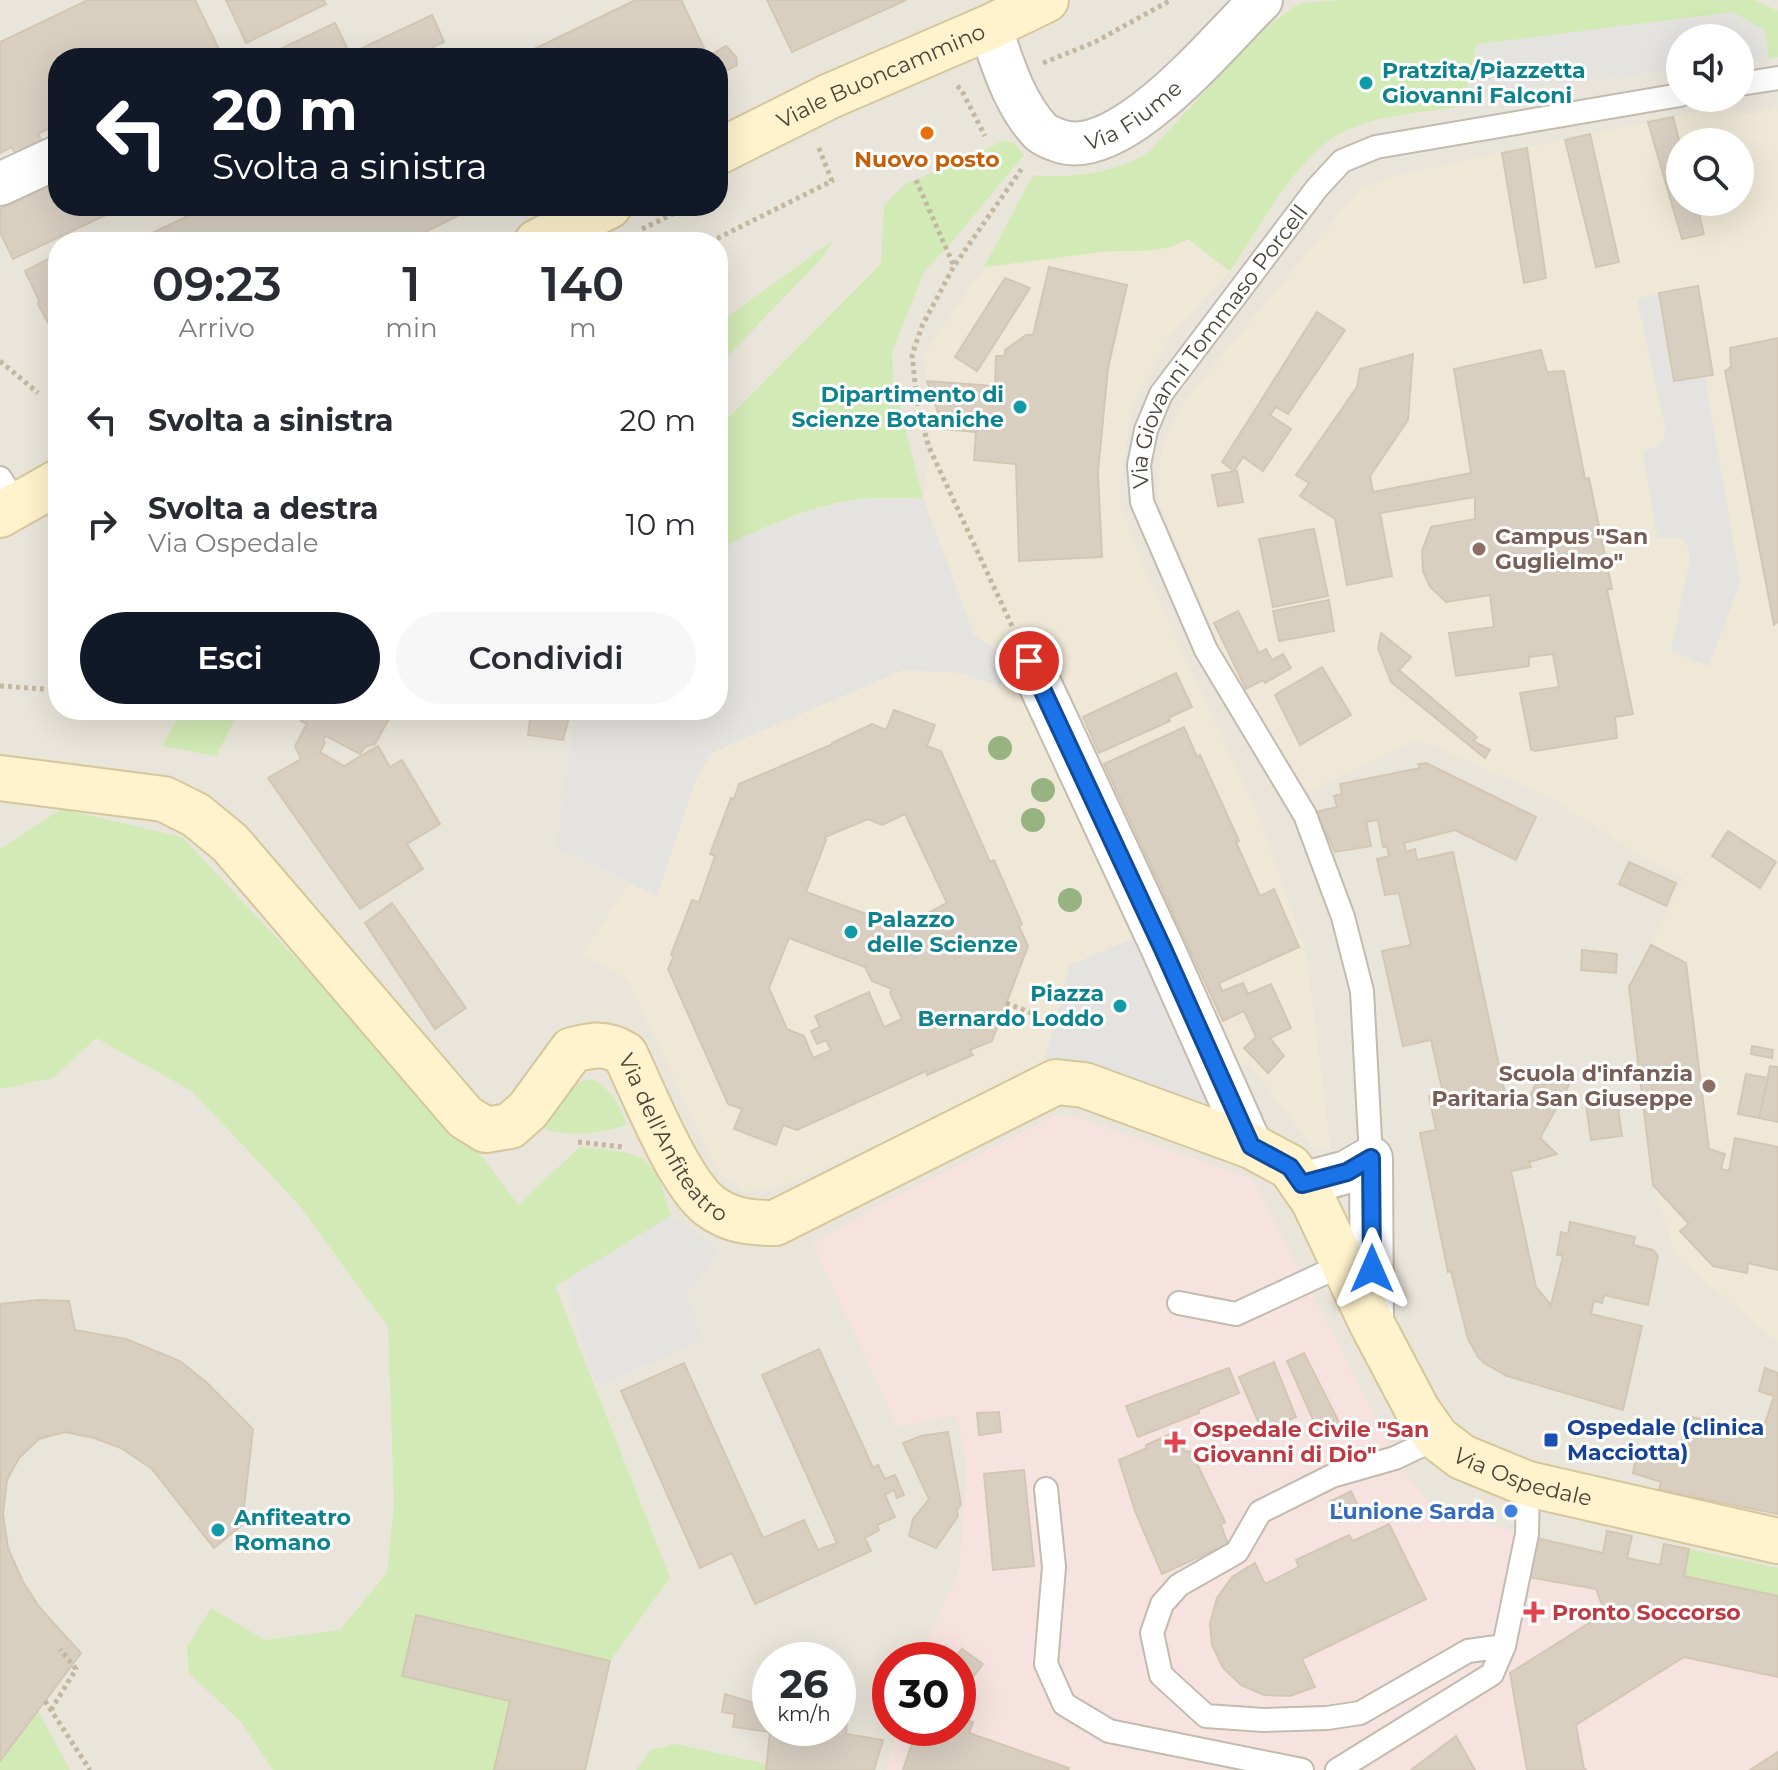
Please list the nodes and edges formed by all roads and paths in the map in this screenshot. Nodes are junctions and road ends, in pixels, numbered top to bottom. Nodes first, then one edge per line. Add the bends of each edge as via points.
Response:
1 (1046, 0) edge
2 (1171, 0) edge
3 (1261, 0) edge
4 (990, 27) junction
5 (1042, 64) dead end
6 (1778, 78) edge
7 (1754, 82) edge
8 (952, 83) dead end
9 (1666, 97) edge
10 (985, 136) dead end
11 (818, 146) dead end
12 (728, 147) edge
13 (48, 162) edge
14 (1027, 163) dead end
15 (916, 180) dead end
16 (0, 184) edge
17 (625, 218) edge
18 (574, 232) edge
19 (728, 233) edge
20 (954, 266) junction
21 (0, 361) edge
22 (38, 393) dead end
23 (48, 484) edge
24 (2, 495) edge
25 (1029, 661) joint
26 (0, 686) edge
27 (48, 689) edge
28 (0, 778) edge
29 (1006, 1003) dead end
30 (1049, 1020) dead end
31 (578, 1142) dead end
32 (1251, 1146) junction
33 (631, 1148) dead end
34 (1371, 1158) junction
35 (1302, 1184) junction
36 (1344, 1264) junction
37 (1179, 1303) dead end
38 (1372, 1324) junction
39 (1437, 1438) junction
40 (1528, 1484) junction
41 (1046, 1489) dead end
42 (1778, 1541) edge
43 (1504, 1646) junction
44 (60, 1649) dead end
45 (45, 1701) dead end
46 (51, 1710) junction
47 (90, 1770) edge
48 (1302, 1770) edge
49 (1337, 1770) edge

1 - 4 street, Viale Buoncammino
2 - 5 path
3 - 4 street, Via Fiume via 1174,89 1116,132 1066,144 1042,133 1020,100
4 - 12 street, Viale Buoncammino
6 - 7 lane
8 - 10 path via 961,89
9 - 34 lane, Via Giovanni Tommaso Porcell via 1376,147 1342,161 1161,394 1146,430 1139,465 1142,502 1206,650 1305,815 1343,917 1362,991
11 - 19 path via 832,181
13 - 16 street
14 - 20 path
15 - 20 path
17 - 18 street
20 - 25 path via 912,355 917,401 928,445
21 - 22 path
23 - 24 street
25 - 32 street
26 - 27 path
28 - 32 street, Via dell'Anfiteatro via 164,799 196,815 230,843 465,1117 486,1130 510,1126 528,1110 572,1050 597,1044 625,1054 685,1176 709,1205 736,1220 775,1223 1056,1082 1084,1085
29 - 30 path
31 - 33 path
32 - 35 street, Via Ospedale via 1290,1167
34 - 35 street via 1347,1172
34 - 38 street, Via Giovanni Tommaso Porcell
35 - 36 street, Via Ospedale
36 - 37 lane via 1236,1314
36 - 38 street, Via Ospedale
38 - 39 street, Via Ospedale
39 - 40 street, Via Ospedale via 1462,1457
39 - 43 lane via 1395,1458 1332,1476 1260,1512 1237,1552 1179,1585 1162,1604 1152,1633 1161,1675 1206,1716 1327,1718 1360,1713 1468,1651
40 - 42 street, Via Ospedale
40 - 43 lane via 1527,1534
41 - 48 lane via 1054,1567 1046,1664 1064,1704 1109,1731
43 - 49 lane via 1492,1674
44 - 46 path via 76,1669
45 - 46 path
46 - 47 path

